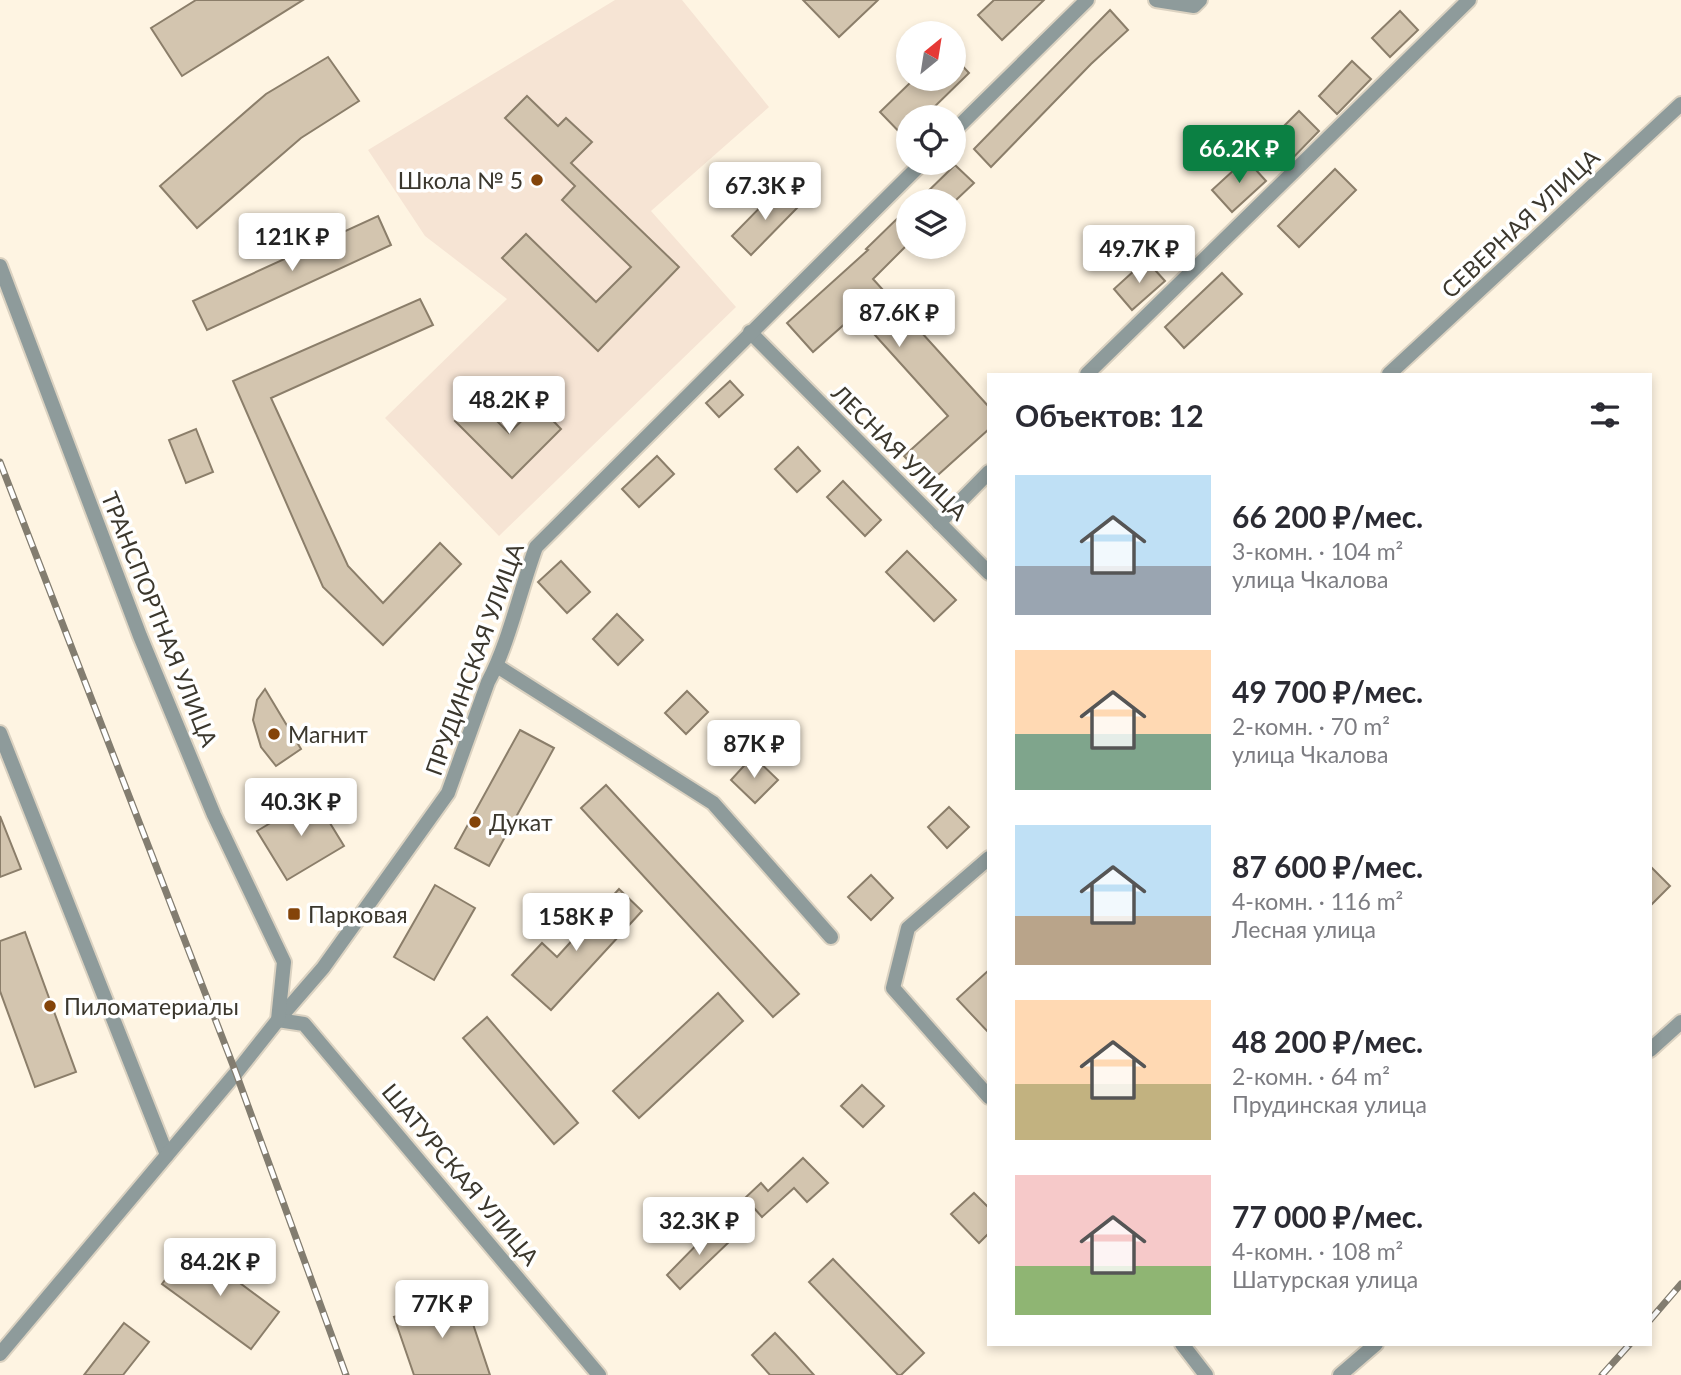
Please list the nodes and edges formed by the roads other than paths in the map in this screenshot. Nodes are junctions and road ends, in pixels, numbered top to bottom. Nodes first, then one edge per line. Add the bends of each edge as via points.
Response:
1 (1087, 0) edge
2 (1156, 0) edge
3 (1200, 0) edge
4 (1469, 0) edge
5 (1681, 104) edge
6 (966, 119) edge
7 (910, 175) edge
8 (0, 266) edge
9 (750, 332) junction
10 (1088, 373) edge
11 (1390, 373) edge
12 (987, 474) edge
13 (939, 523) junction
14 (987, 571) edge
15 (496, 666) junction
16 (0, 733) edge
17 (987, 860) edge
18 (831, 937) dead end
19 (278, 1020) junction
20 (1681, 1022) edge
21 (1652, 1048) edge
22 (987, 1095) edge
23 (167, 1155) junction
24 (1184, 1346) edge
25 (1375, 1346) edge
26 (0, 1354) edge
27 (600, 1375) edge
28 (1206, 1375) edge
29 (1340, 1375) edge

1 - 6 street
2 - 3 street via 1194,6
4 - 10 street
5 - 11 street, СЕВЕРНАЯ УЛИЦА
7 - 9 street, ПРУДИНСКАЯ УЛИЦА
8 - 19 street, ТРАНСПОРТНАЯ УЛИЦА via 214,815 284,962
9 - 13 street, ЛЕСНАЯ УЛИЦА
9 - 15 street, ПРУДИНСКАЯ УЛИЦА via 536,547
12 - 13 street
13 - 14 street, ЛЕСНАЯ УЛИЦА
15 - 18 street via 713,803
15 - 19 street, ПРУДИНСКАЯ УЛИЦА via 448,793 323,968
16 - 23 street
17 - 22 street via 908,928 892,988
19 - 23 street
19 - 27 street, ШАТУРСКАЯ УЛИЦА via 304,1024
20 - 21 street
23 - 26 street
24 - 28 street
25 - 29 street

